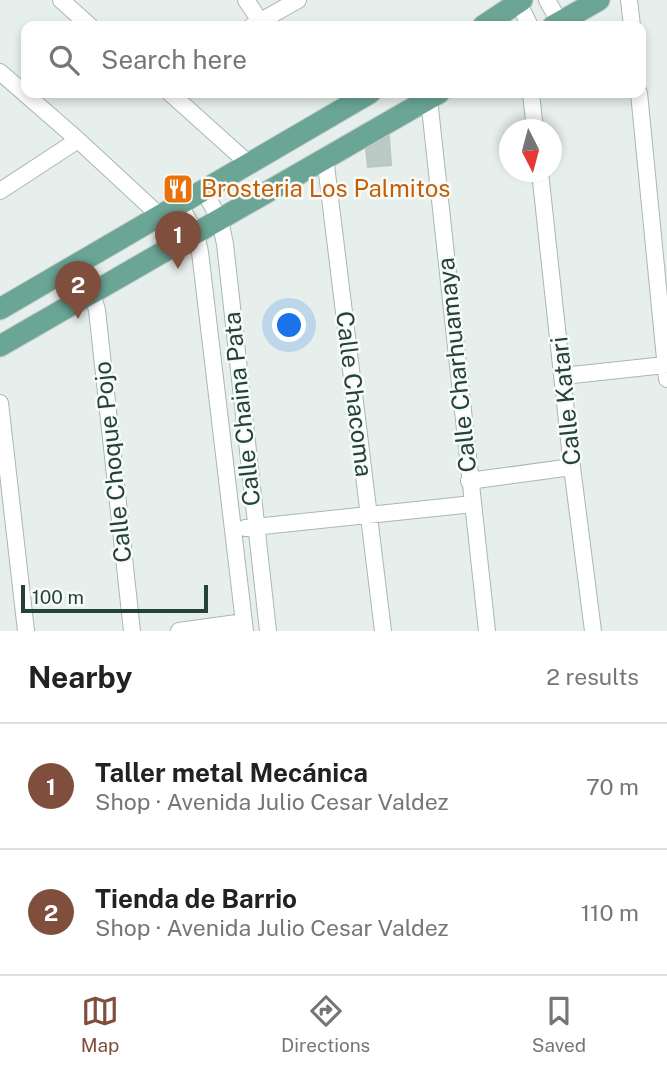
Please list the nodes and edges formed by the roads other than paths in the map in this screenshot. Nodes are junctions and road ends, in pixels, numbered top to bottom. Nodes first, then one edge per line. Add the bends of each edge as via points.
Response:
1 (61, 0) edge
2 (246, 0) edge
3 (298, 0) edge
4 (548, 0) edge
5 (599, 0) edge
6 (629, 0) edge
7 (519, 1) edge
8 (84, 21) edge
9 (255, 21) edge
10 (261, 21) edge
11 (490, 21) edge
12 (528, 21) edge
13 (555, 21) edge
14 (561, 21) edge
15 (631, 21) edge
16 (0, 72) edge
17 (21, 87) edge
18 (34, 98) edge
19 (176, 98) edge
20 (361, 98) edge
21 (430, 98) edge
22 (434, 98) edge
23 (532, 98) edge
24 (639, 98) edge
25 (534, 119) edge
26 (78, 140) junction
27 (325, 157) junction
28 (249, 164) junction
29 (541, 182) edge
30 (0, 191) edge
31 (204, 191) junction
32 (180, 205) junction
33 (160, 216) junction
34 (220, 220) junction
35 (187, 239) junction
36 (92, 294) junction
37 (0, 309) edge
38 (0, 346) edge
39 (666, 372) edge
40 (564, 376) junction
41 (0, 403) edge
42 (572, 467) junction
43 (469, 481) junction
44 (472, 504) junction
45 (370, 516) junction
46 (255, 527) junction
47 (232, 530) junction
48 (245, 627) edge
49 (26, 631) edge
50 (132, 631) edge
51 (179, 631) edge
52 (268, 631) edge
53 (383, 631) edge
54 (487, 631) edge
55 (593, 631) edge

1 - 8 street
2 - 9 street
3 - 10 street
4 - 13 street
5 - 14 main road
6 - 15 street
7 - 11 main road
7 - 12 street
16 - 17 street
18 - 26 street
19 - 28 street
20 - 28 main road
21 - 27 main road
22 - 43 street, Calle Charhuamaya
23 - 25 street
24 - 39 street
26 - 30 street
26 - 33 street
27 - 34 main road
27 - 45 street, Calle Chacoma
28 - 31 main road
29 - 40 street, Calle Katari
31 - 32 main road
31 - 34 street, Calle Chaina Pata
32 - 33 main road
32 - 35 street, Calle Chaina Pata
33 - 35 street
33 - 37 main road
34 - 35 main road
34 - 46 street, Calle Chaina Pata
35 - 36 main road
35 - 47 street, Calle Chaina Pata
36 - 38 main road
36 - 50 street, Calle Choque Pojo
39 - 40 street
40 - 42 street, Calle Katari
41 - 49 street
42 - 43 street
42 - 55 street, Calle Katari
43 - 44 street, Calle Charhuamaya
44 - 45 street
44 - 54 street, Calle Charhuamaya
45 - 46 street
45 - 53 street, Calle Chacoma
46 - 47 street
46 - 52 street, Calle Chaina Pata
47 - 48 street, Calle Chaina Pata
48 - 51 street

